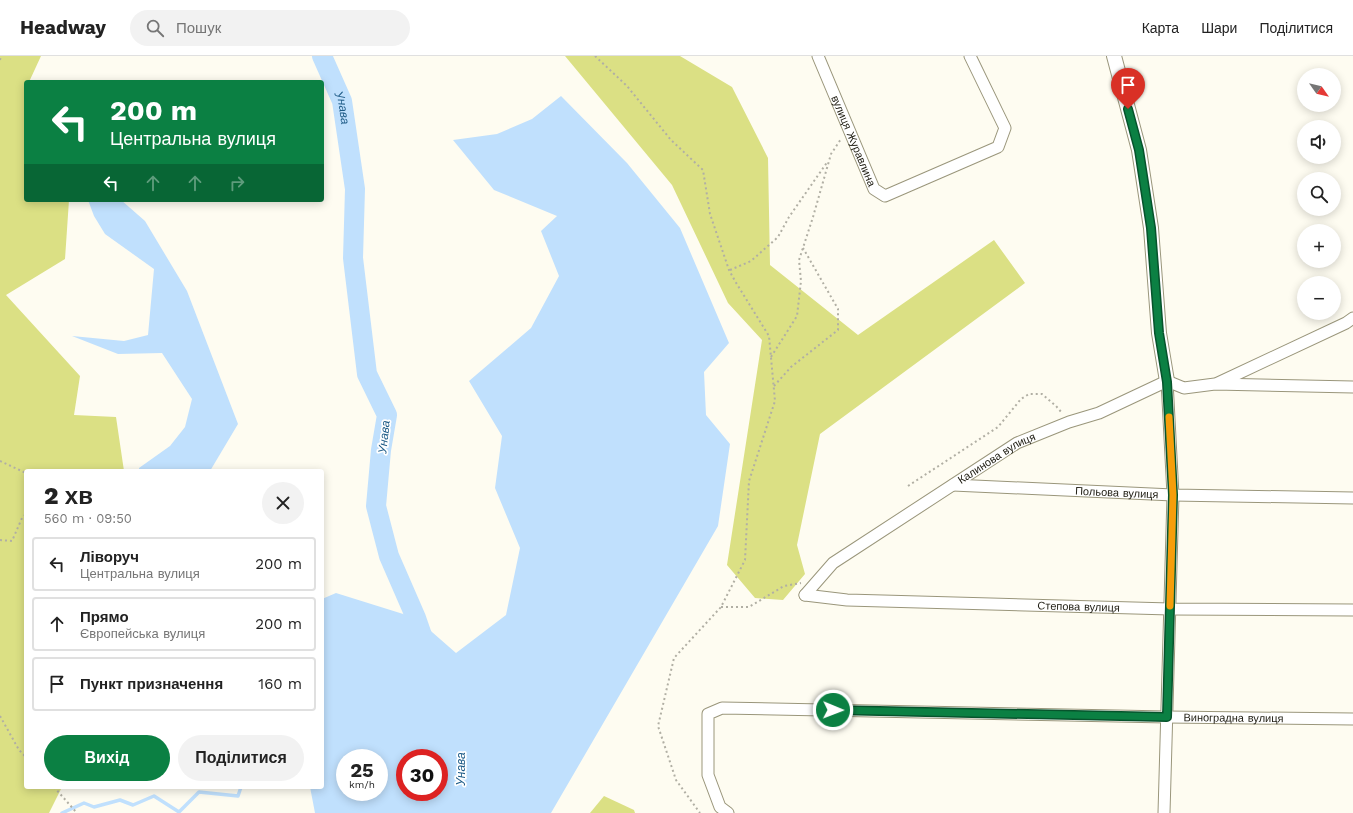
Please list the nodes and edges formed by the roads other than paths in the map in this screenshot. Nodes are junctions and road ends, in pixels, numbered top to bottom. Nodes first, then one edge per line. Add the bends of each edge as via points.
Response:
1 (818, 56) edge
2 (970, 56) edge
3 (1114, 56) edge
4 (1353, 318) edge
5 (1167, 382) junction
6 (1215, 384) junction
7 (1353, 387) edge
8 (953, 485) junction
9 (1173, 495) junction
10 (1353, 498) edge
11 (805, 595) joint
12 (1170, 609) junction
13 (1353, 610) edge
14 (1167, 717) junction
15 (1353, 719) edge
16 (728, 813) edge
17 (1164, 813) edge

1 - 2 street, вулиця Журавлина via 874,189 885,196 998,147 1005,128
3 - 5 street via 1139,150 1151,228 1159,333
4 - 6 street
5 - 6 street via 1184,388
5 - 8 street, Калинова вулиця via 1099,413 1068,422 1017,443
5 - 9 street
6 - 7 street
8 - 9 street, Польова вулиця
8 - 11 street, Калинова вулиця via 833,563
9 - 10 street, Польова вулиця
9 - 12 street
11 - 12 street, Степова вулиця via 847,600
12 - 13 street, Степова вулиця
12 - 14 street
14 - 15 street, Виноградна вулиця
14 - 16 street, Виноградна вулиця via 722,708 708,714 708,776 720,807
14 - 17 street

